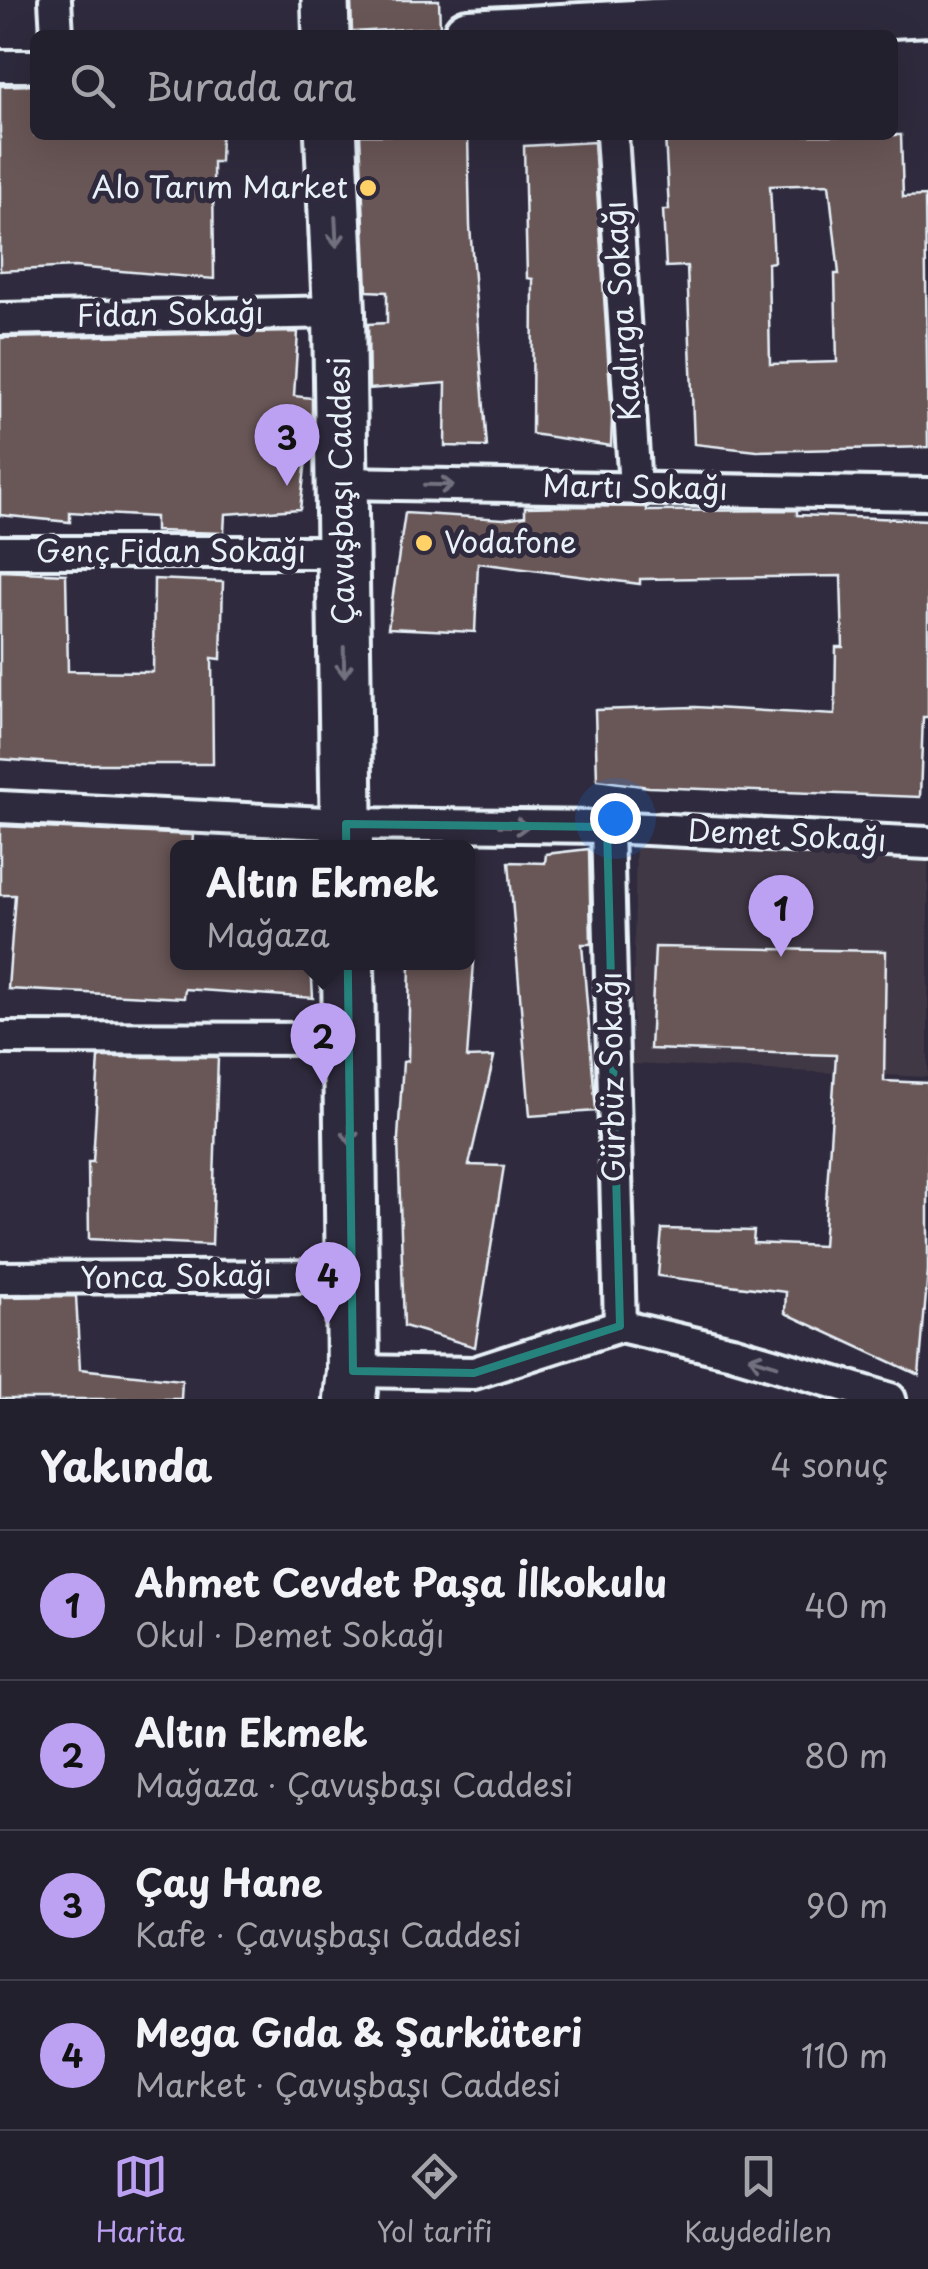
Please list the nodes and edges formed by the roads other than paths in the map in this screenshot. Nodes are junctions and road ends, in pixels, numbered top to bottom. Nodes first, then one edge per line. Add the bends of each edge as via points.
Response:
1 (55, 0) edge
2 (325, 0) edge
3 (928, 10) edge
4 (604, 21) edge
5 (57, 30) edge
6 (326, 30) edge
7 (517, 30) edge
8 (0, 66) edge
9 (30, 66) edge
10 (331, 140) edge
11 (612, 140) edge
12 (340, 312) junction
13 (0, 319) edge
14 (342, 483) junction
15 (635, 488) junction
16 (928, 494) edge
17 (0, 552) edge
18 (343, 552) junction
19 (0, 807) edge
20 (606, 827) junction
21 (346, 836) edge
22 (928, 843) edge
23 (348, 970) edge
24 (0, 1038) edge
25 (348, 1038) junction
26 (352, 1276) junction
27 (0, 1278) edge
28 (620, 1326) junction
29 (352, 1385) edge
30 (890, 1399) edge

1 - 5 street
2 - 6 main road
3 - 4 main road
4 - 7 main road
8 - 9 street
10 -> 12 main road, Çavuşbaşı Caddesi
11 - 15 street, Kadırga Sokağı
12 - 13 street, Fidan Sokağı
12 - 14 main road, Çavuşbaşı Caddesi
14 -> 15 street, Martı Sokağı
14 - 18 main road, Çavuşbaşı Caddesi
15 - 16 street, Martı Sokağı
17 - 18 street, Genç Fidan Sokağı
18 -> 21 main road, Çavuşbaşı Caddesi
19 - 21 street, Demet Sokağı
21 -> 20 street, Demet Sokağı
20 - 22 street, Demet Sokağı
20 - 28 street, Gürbüz Sokağı
23 - 25 main road
24 - 25 street
25 -> 26 main road
26 - 27 street, Yonca Sokağı
26 - 29 main road
28 - 29 street via 474,1373
30 -> 28 street

